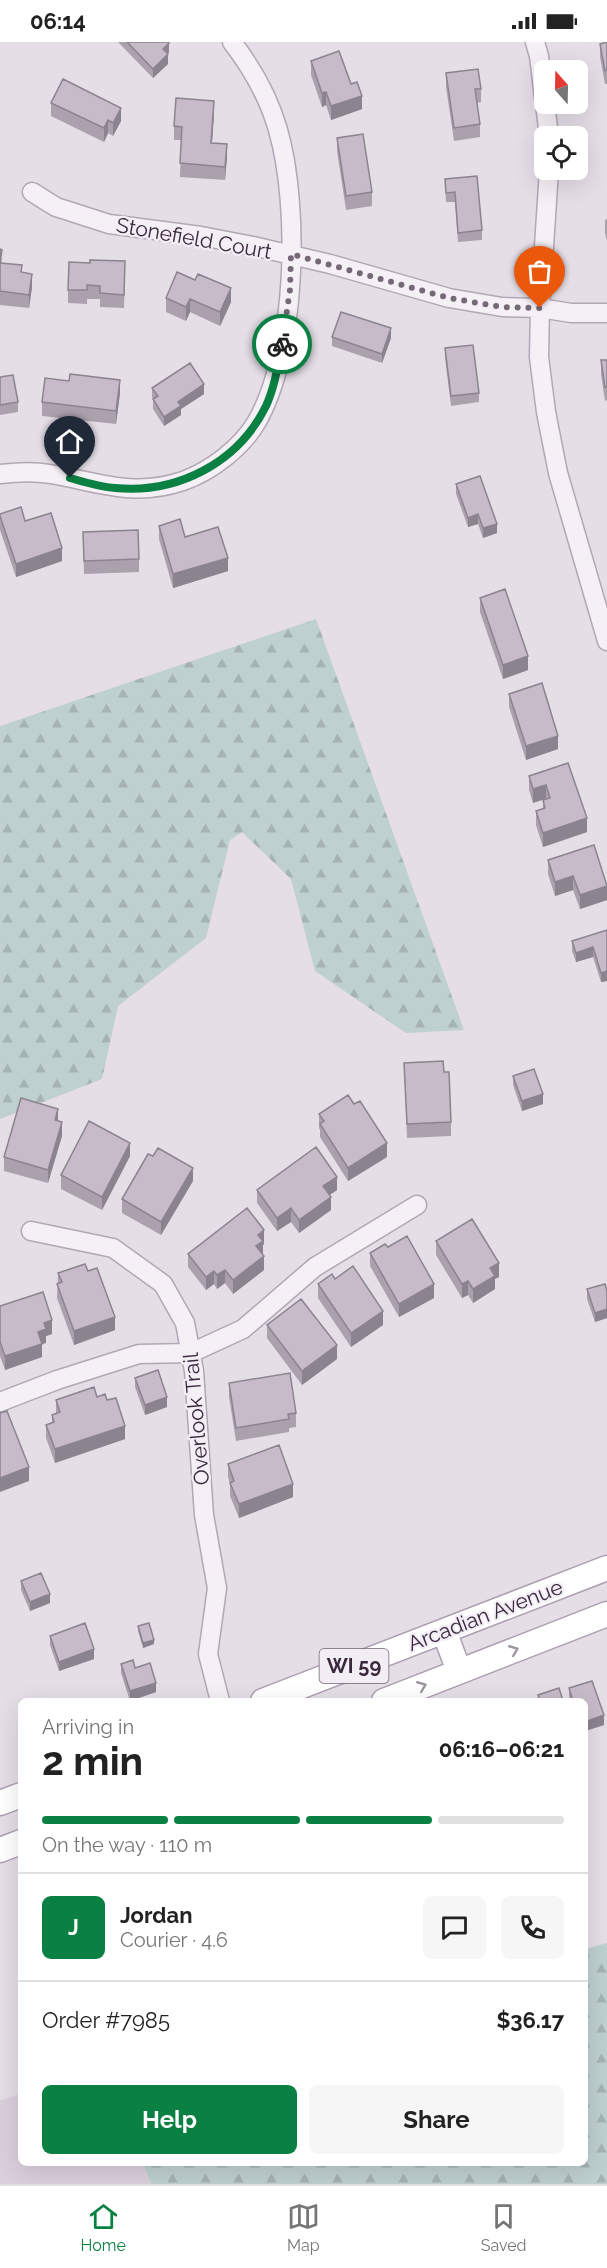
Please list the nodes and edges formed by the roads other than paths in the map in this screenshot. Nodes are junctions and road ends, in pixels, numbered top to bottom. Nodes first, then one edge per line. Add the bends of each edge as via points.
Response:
1 (232, 42) edge
2 (535, 42) edge
3 (538, 60) edge
4 (548, 180) edge
5 (32, 192) dead end
6 (291, 254) junction
7 (540, 308) junction
8 (607, 313) edge
9 (0, 474) edge
10 (607, 641) edge
11 (417, 1205) dead end
12 (31, 1231) dead end
13 (191, 1353) junction
14 (0, 1402) edge
15 (607, 1568) edge
16 (607, 1614) edge
17 (444, 1631) junction
18 (459, 1671) junction
19 (219, 1698) edge
20 (271, 1698) edge
21 (392, 1698) edge
22 (18, 1796) edge
23 (0, 1803) edge
24 (18, 1843) edge
25 (0, 1850) edge

1 - 6 street via 261,87 278,130 290,183
2 - 3 street
4 - 7 street
5 - 6 street, Stonefield Court via 56,207 109,224 201,236
6 - 7 street, Stonefield Court via 449,298 502,307
6 - 9 street via 285,332 275,381 245,438 209,469 162,487 137,489 112,488 48,473
7 - 8 street, Stonefield Court
7 - 10 street via 539,357 556,463
11 - 13 street via 315,1267 243,1329
12 - 13 street, Overlook Trail via 113,1248 163,1284 185,1323
13 - 14 street via 139,1354
13 - 19 street, Overlook Trail via 204,1515 218,1588 208,1654
15 - 17 main road, Arcadian Avenue / WI 59
18 -> 16 main road, Arcadian Avenue / WI 59
17 - 18 main road
17 - 20 main road, Arcadian Avenue / WI 59
21 -> 18 main road, Arcadian Avenue / WI 59
22 - 23 main road
24 - 25 main road

